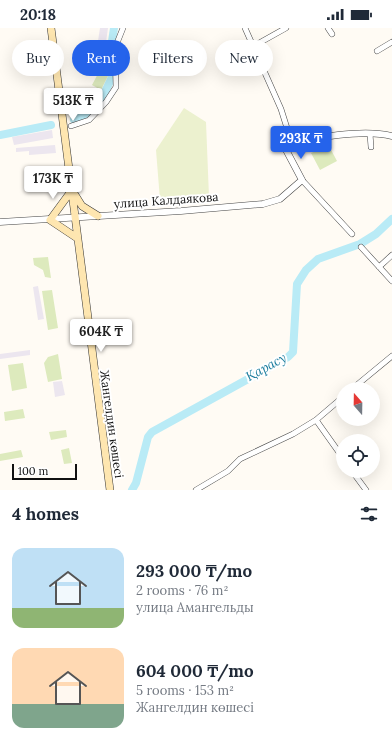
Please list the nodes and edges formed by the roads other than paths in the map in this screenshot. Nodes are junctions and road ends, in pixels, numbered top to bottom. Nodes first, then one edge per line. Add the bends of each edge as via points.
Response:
1 (52, 28) edge
2 (123, 28) edge
3 (245, 28) edge
4 (286, 28) edge
5 (328, 28) edge
6 (332, 34) dead end
7 (249, 40) edge
8 (265, 40) edge
9 (392, 42) edge
10 (378, 52) dead end
11 (266, 76) edge
12 (71, 126) dead end
13 (370, 134) junction
14 (392, 136) edge
15 (292, 144) junction
16 (371, 147) dead end
17 (302, 180) junction
18 (72, 190) junction
19 (98, 216) junction
20 (75, 218) junction
21 (50, 220) junction
22 (0, 222) edge
23 (352, 234) dead end
24 (77, 238) junction
25 (361, 247) dead end
26 (392, 255) edge
27 (379, 267) junction
28 (392, 282) edge
29 (392, 356) edge
30 (360, 382) edge
31 (336, 403) edge
32 (316, 420) junction
33 (336, 448) edge
34 (357, 478) edge
35 (110, 490) edge
36 (196, 490) edge
37 (366, 490) edge

1 - 18 main road, Жангелдин көшесі
2 - 12 street via 115,48 116,87 89,120
3 - 7 street
4 - 8 street
5 - 6 street
9 - 10 street
11 - 15 street via 281,109
13 - 14 street
13 - 15 street via 333,136
13 - 16 street
15 - 17 street via 284,146
17 - 19 street, улица Калдаякова via 280,199 263,204
17 - 23 street
18 - 19 main road via 82,206
18 - 20 main road, Жангелдин көшесі
18 - 21 main road
19 - 20 street, улица Калдаякова
20 - 21 street, улица Калдаякова
20 - 24 main road, Жангелдин көшесі
21 - 22 street, улица Калдаякова
21 - 24 main road
24 - 35 main road, Жангелдин көшесі
25 - 27 street
26 - 27 street
27 - 28 street
29 - 30 street
31 - 32 street
32 - 33 street
32 - 36 street via 240,459 228,471
34 - 37 street

